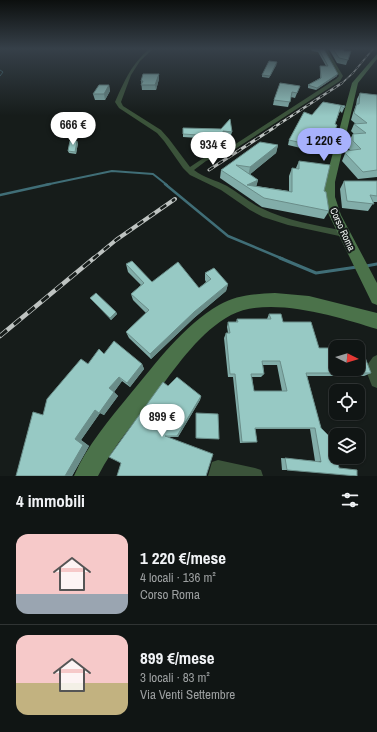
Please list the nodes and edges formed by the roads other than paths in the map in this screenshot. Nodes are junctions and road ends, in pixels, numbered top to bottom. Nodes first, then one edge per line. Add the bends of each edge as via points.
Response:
1 (131, 71) edge
2 (338, 71) edge
3 (365, 71) edge
4 (189, 170) junction
5 (344, 234) junction
6 (377, 298) edge
7 (377, 321) edge
8 (377, 361) edge
9 (377, 381) edge
10 (86, 476) edge
11 (216, 476) edge
12 (255, 476) edge

1 - 4 street via 118,102 121,107 157,130
2 - 4 street via 341,76 338,80 233,148 204,160
3 - 5 main road, Corso Roma via 354,86 330,182 330,197
4 - 5 street via 268,215
5 - 6 main road, Corso Roma
7 - 10 main road via 340,309 265,301 239,304 217,315 177,351 101,449
8 - 9 street via 371,368
11 - 12 street via 218,468

